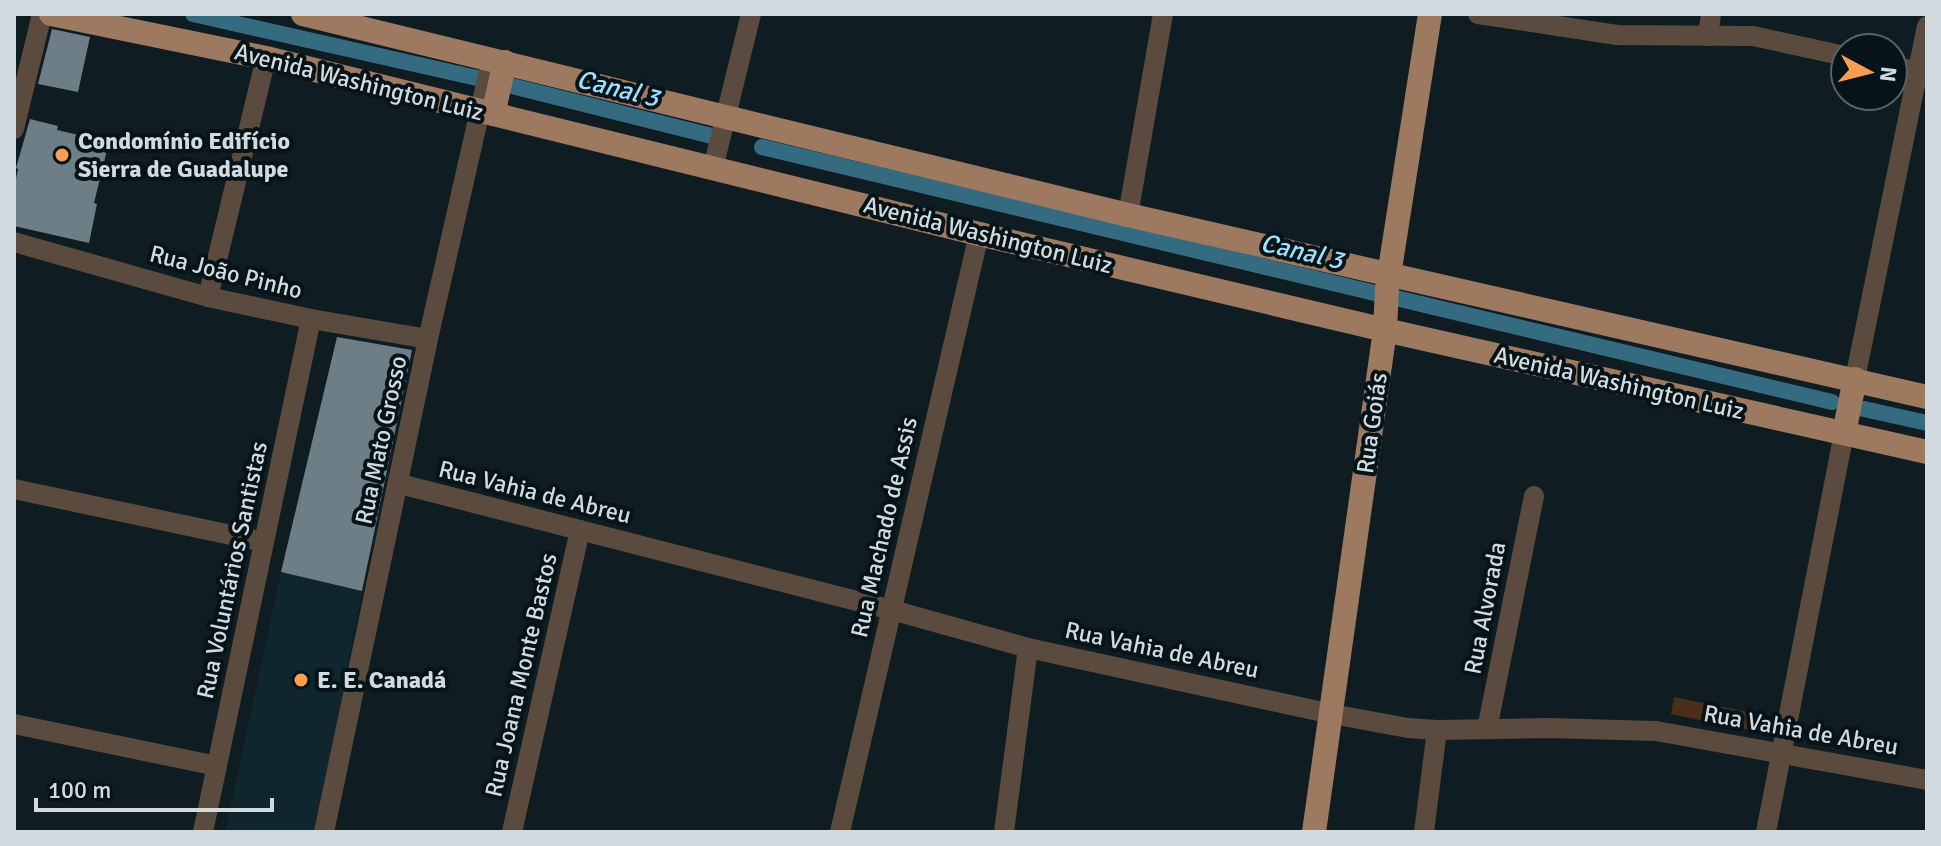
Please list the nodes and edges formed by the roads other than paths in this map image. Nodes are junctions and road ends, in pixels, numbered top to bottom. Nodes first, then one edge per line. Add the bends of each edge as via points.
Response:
1 (42, 14) edge
2 (51, 14) edge
3 (303, 14) edge
4 (751, 14) edge
5 (1163, 14) edge
6 (1430, 14) edge
7 (1478, 14) edge
8 (1711, 14) edge
9 (376, 22) edge
10 (1927, 26) edge
11 (1708, 36) junction
12 (1829, 53) edge
13 (266, 58) junction
14 (499, 60) junction
15 (1909, 70) edge
16 (1918, 72) junction
17 (486, 112) junction
18 (725, 115) junction
19 (14, 129) edge
20 (713, 168) junction
21 (1128, 215) junction
22 (979, 234) junction
23 (14, 242) edge
24 (1389, 282) junction
25 (208, 297) junction
26 (311, 319) junction
27 (1385, 321) junction
28 (428, 339) junction
29 (1854, 384) junction
30 (1927, 397) edge
31 (1846, 425) junction
32 (1927, 452) edge
33 (400, 484) junction
34 (14, 489) edge
35 (1534, 496) dead end
36 (580, 530) junction
37 (264, 542) junction
38 (892, 610) junction
39 (1028, 648) junction
40 (1332, 714) junction
41 (14, 724) edge
42 (1487, 729) junction
43 (1437, 730) junction
44 (1782, 751) junction
45 (217, 766) junction
46 (1927, 780) edge
47 (203, 832) edge
48 (324, 832) edge
49 (512, 832) edge
50 (840, 832) edge
51 (1004, 832) edge
52 (1314, 832) edge
53 (1424, 832) edge
54 (1766, 832) edge

1 - 19 street
2 - 13 main road, Avenida Washington Luiz
3 - 9 main road
4 - 18 street
5 - 21 street
6 - 24 main road, Rua Goiás
7 - 11 street via 1617,35
8 - 11 street
9 - 14 main road
10 - 16 street
11 - 12 street via 1753,36
13 - 17 main road, Avenida Washington Luiz
13 - 25 street
14 - 17 main road
14 - 18 main road
15 - 16 street
16 - 29 street
17 - 20 main road, Avenida Washington Luiz
17 - 28 street, Rua Mato Grosso
18 - 20 street
18 - 21 main road
20 - 22 main road, Avenida Washington Luiz
21 - 24 main road
22 - 27 main road, Avenida Washington Luiz
22 - 38 street, Rua Machado de Assis
23 - 25 street, Rua João Pinho
24 - 27 main road, Rua Goiás
24 - 29 main road
25 - 26 street, Rua João Pinho
26 - 28 street, Rua João Pinho
26 - 37 street, Rua Voluntários Santistas
27 - 31 main road, Avenida Washington Luiz
27 - 40 main road, Rua Goiás
28 - 33 street, Rua Mato Grosso
29 - 30 main road
29 - 31 main road
31 - 32 main road, Avenida Washington Luiz
31 - 44 street
33 - 36 street, Rua Vahia de Abreu
33 - 48 street, Rua Mato Grosso
34 - 37 street
35 - 42 street, Rua Alvorada
36 - 38 street, Rua Vahia de Abreu
36 - 49 street, Rua Joana Monte Bastos
37 - 45 street, Rua Voluntários Santistas
38 - 39 street, Rua Vahia de Abreu
38 - 50 street, Rua Machado de Assis
39 - 40 street, Rua Vahia de Abreu
39 - 51 street
40 - 43 street, Rua Vahia de Abreu
40 - 52 main road, Rua Goiás
41 - 45 street
42 - 43 street, Rua Vahia de Abreu
42 - 44 street, Rua Vahia de Abreu via 1656,731
43 - 53 street
44 - 46 street, Rua Vahia de Abreu
44 - 54 street
45 - 47 street, Rua Voluntários Santistas

